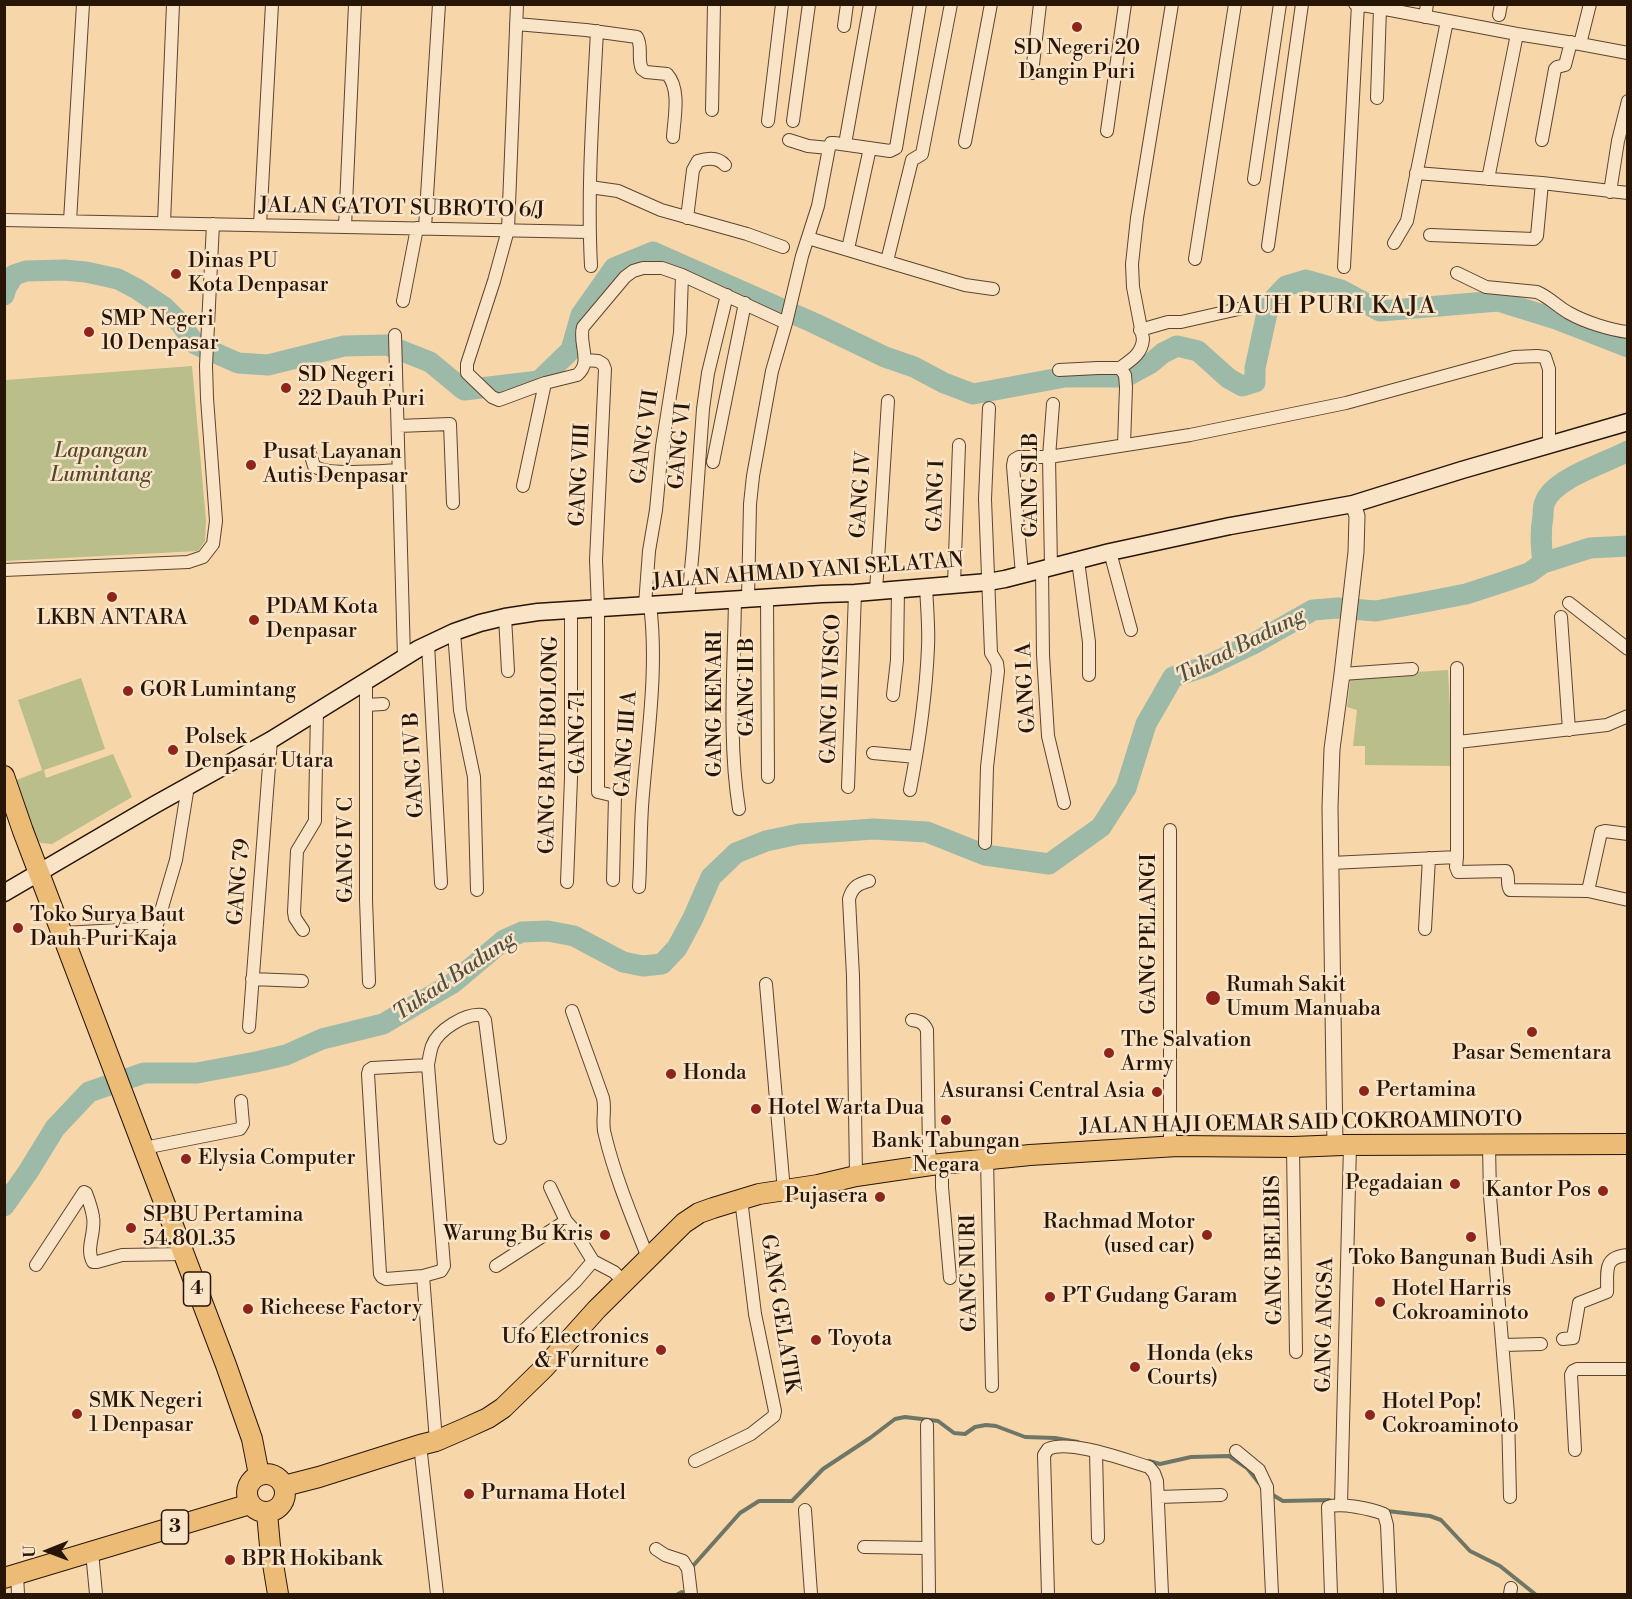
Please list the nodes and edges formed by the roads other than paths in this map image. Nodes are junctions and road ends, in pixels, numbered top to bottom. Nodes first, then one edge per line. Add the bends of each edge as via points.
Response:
1 (83, 4) edge
2 (173, 4) edge
3 (272, 4) edge
4 (355, 4) edge
5 (439, 4) edge
6 (517, 4) edge
7 (714, 4) edge
8 (782, 4) edge
9 (809, 4) edge
10 (847, 4) edge
11 (870, 4) edge
12 (920, 4) edge
13 (951, 4) edge
14 (991, 4) edge
15 (1040, 4) edge
16 (1125, 4) edge
17 (1172, 4) edge
18 (1235, 4) edge
19 (1280, 4) edge
20 (1302, 4) edge
21 (1590, 4) edge
22 (1357, 5) edge
23 (1380, 8) junction
24 (1397, 8) edge
25 (1426, 10) edge
26 (1447, 21) junction
27 (516, 24) junction
28 (844, 26) dead end
29 (597, 31) junction
30 (1517, 34) junction
31 (1576, 41) junction
32 (1628, 53) edge
33 (1032, 73) dead end
34 (1377, 98) dead end
35 (1628, 101) edge
36 (712, 110) dead end
37 (768, 121) dead end
38 (793, 121) dead end
39 (1625, 127) edge
40 (1107, 131) dead end
41 (673, 137) dead end
42 (789, 140) dead end
43 (1542, 140) dead end
44 (965, 142) dead end
45 (845, 144) junction
46 (829, 148) junction
47 (870, 148) junction
48 (725, 165) dead end
49 (1416, 173) junction
50 (1254, 179) dead end
51 (1488, 179) junction
52 (1542, 183) junction
53 (590, 187) junction
54 (1610, 192) junction
55 (1628, 193) edge
56 (687, 218) junction
57 (4, 220) edge
58 (70, 221) junction
59 (164, 223) junction
60 (213, 224) junction
61 (260, 225) junction
62 (345, 227) junction
63 (421, 228) junction
64 (508, 230) junction
65 (589, 232) junction
66 (1430, 235) dead end
67 (808, 238) junction
68 (1394, 243) dead end
69 (1268, 246) dead end
70 (783, 247) dead end
71 (848, 249) junction
72 (1194, 260) dead end
73 (887, 261) junction
74 (591, 266) dead end
75 (1344, 267) dead end
76 (1457, 273) dead end
77 (682, 275) junction
78 (993, 289) dead end
79 (727, 295) junction
80 (403, 301) dead end
81 (745, 303) junction
82 (1244, 308) dead end
83 (787, 320) junction
84 (1140, 330) junction
85 (1628, 332) edge
86 (395, 336) dead end
87 (586, 360) junction
88 (1120, 368) junction
89 (1059, 370) dead end
90 (544, 383) junction
91 (888, 401) dead end
92 (1053, 404) dead end
93 (989, 408) dead end
94 (1628, 422) edge
95 (398, 426) junction
96 (958, 445) dead end
97 (1124, 445) junction
98 (1549, 446) junction
99 (311, 456) dead end
100 (1049, 457) junction
101 (713, 462) dead end
102 (399, 470) junction
103 (523, 486) dead end
104 (453, 503) dead end
105 (1353, 504) junction
106 (1110, 552) junction
107 (1077, 561) junction
108 (1047, 568) junction
109 (4, 570) edge
110 (1022, 575) junction
111 (988, 582) junction
112 (954, 584) junction
113 (926, 587) junction
114 (898, 589) junction
115 (876, 591) junction
116 (855, 593) junction
117 (767, 597) junction
118 (742, 598) junction
119 (687, 602) junction
120 (1569, 603) dead end
121 (647, 605) junction
122 (598, 608) junction
123 (572, 609) junction
124 (506, 617) junction
125 (1561, 617) dead end
126 (1131, 630) dead end
127 (454, 633) junction
128 (428, 644) junction
129 (1628, 649) edge
130 (404, 658) junction
131 (1457, 668) dead end
132 (1412, 669) dead end
133 (508, 671) dead end
134 (1342, 674) junction
135 (1089, 675) dead end
136 (366, 681) junction
137 (893, 695) dead end
138 (383, 704) dead end
139 (366, 705) junction
140 (317, 711) junction
141 (1628, 716) edge
142 (1569, 730) junction
143 (271, 740) junction
144 (1458, 742) junction
145 (873, 753) dead end
146 (916, 758) junction
147 (4, 776) edge
148 (768, 777) dead end
149 (188, 786) junction
150 (848, 787) dead end
151 (910, 790) dead end
152 (1064, 803) dead end
153 (739, 809) dead end
154 (1170, 830) dead end
155 (1628, 834) edge
156 (985, 843) dead end
157 (1457, 857) junction
158 (1429, 858) junction
159 (1330, 863) junction
160 (39, 872) junction
161 (613, 880) dead end
162 (869, 881) dead end
163 (567, 882) dead end
164 (441, 883) dead end
165 (639, 887) dead end
166 (477, 890) dead end
167 (1588, 891) junction
168 (4, 893) edge
169 (1628, 900) edge
170 (1425, 929) dead end
171 (303, 930) dead end
172 (63, 933) junction
173 (252, 979) junction
174 (302, 981) dead end
175 (369, 982) dead end
176 (766, 984) dead end
177 (572, 1011) dead end
178 (912, 1020) dead end
179 (249, 1027) dead end
180 (428, 1065) junction
181 (241, 1101) dead end
182 (500, 1138) dead end
183 (1628, 1144) edge
184 (1489, 1145) junction
185 (1170, 1146) junction
186 (1343, 1146) junction
187 (1293, 1147) junction
188 (144, 1148) junction
189 (987, 1159) junction
190 (937, 1164) junction
191 (856, 1176) junction
192 (550, 1187) dead end
193 (784, 1191) junction
194 (741, 1199) junction
195 (566, 1221) junction
196 (184, 1254) junction
197 (1628, 1255) edge
198 (648, 1258) junction
199 (593, 1261) junction
200 (36, 1265) dead end
201 (496, 1266) dead end
202 (423, 1276) junction
203 (950, 1278) dead end
204 (624, 1282) junction
205 (519, 1335) dead end
206 (1563, 1339) dead end
207 (1541, 1344) dead end
208 (1503, 1345) junction
209 (1296, 1352) dead end
210 (1628, 1369) edge
211 (992, 1386) dead end
212 (927, 1425) dead end
213 (428, 1443) junction
214 (1575, 1450) dead end
215 (1236, 1451) dead end
216 (1096, 1452) junction
217 (695, 1461) dead end
218 (259, 1475) junction
219 (284, 1486) junction
220 (1221, 1495) dead end
221 (1158, 1497) junction
222 (1510, 1497) dead end
223 (1335, 1505) junction
224 (258, 1508) junction
225 (806, 1510) dead end
226 (1098, 1538) dead end
227 (864, 1547) dead end
228 (928, 1548) junction
229 (656, 1549) dead end
230 (92, 1552) junction
231 (11, 1576) edge
232 (18, 1594) edge
233 (96, 1594) edge
234 (278, 1594) edge
235 (437, 1594) edge
236 (691, 1594) edge
237 (811, 1594) edge
238 (929, 1594) edge
239 (1048, 1594) edge
240 (1162, 1594) edge
241 (1272, 1594) edge
242 (1331, 1594) edge
243 (1390, 1594) edge

1 - 58 street
2 - 59 street
3 - 61 street
4 - 62 street
5 - 63 street
6 - 27 street
7 - 36 street
8 - 37 street
9 - 38 street
10 - 28 street
11 - 45 street
12 - 47 street via 896,148
13 - 73 street via 922,154 912,160
14 - 44 street
15 - 33 street
16 - 40 street
17 - 84 street via 1132,264
18 - 72 street
19 - 50 street
20 - 69 street
21 - 31 street
22 - 23 street
22 - 75 street
23 - 24 street
23 - 34 street
24 - 25 street
25 - 26 street
26 - 30 street
26 - 49 street
27 - 29 street
27 - 64 street
29 - 41 street via 639,39 642,69 667,74 675,94
29 - 53 street
30 - 31 street
30 - 51 street
31 - 32 street
31 - 43 street via 1567,63 1555,69
35 - 39 street
39 - 54 street
42 - 46 street
45 - 46 street via 831,143
45 - 47 street
46 - 67 street, GANG KENARI
47 - 71 street
48 - 56 street via 714,159 698,161 693,170
49 - 51 street
49 - 68 street via 1407,221
51 - 52 street
52 - 54 street
52 - 66 street via 1534,239
53 - 56 street via 618,191
53 - 65 street
54 - 55 street
56 - 70 street
57 - 58 street, JALAN GATOT SUBROTO 6/J
58 - 59 street, JALAN GATOT SUBROTO 6/J
59 - 60 street, JALAN GATOT SUBROTO 6/J
60 - 61 street, JALAN GATOT SUBROTO 6/J
60 - 109 street via 206,366 216,521 213,544 203,557 188,562
61 - 62 street, JALAN GATOT SUBROTO 6/J
62 - 63 street, JALAN GATOT SUBROTO 6/J
63 - 64 street, JALAN GATOT SUBROTO 6/J
63 - 80 street
64 - 65 street, JALAN GATOT SUBROTO 6/J
64 - 90 street via 467,373 499,400
65 - 74 street
67 - 71 street
67 - 83 street, GANG KENARI
71 - 73 street
73 - 78 street via 965,285
76 - 85 street via 1486,287 1537,292 1570,314
77 - 79 street
77 - 87 street via 654,267 633,271 625,277 583,327
77 - 121 street, GANG VII via 680,333 648,559
79 - 81 street
79 - 119 street, GANG VI via 703,409
81 - 83 street
81 - 101 street
82 - 84 street
83 - 118 street, GANG KENARI via 772,371 753,476
84 - 88 street via 1140,352
86 - 95 street
87 - 90 street via 578,375
87 - 122 street, GANG VIII via 598,361 605,369 596,560
88 - 89 street
88 - 97 street via 1126,387
90 - 103 street
91 - 115 street, GANG IV
92 - 100 street, GANG SLB
93 - 111 street via 985,499
94 - 98 main road, JALAN AHMAD YANI SELATAN
95 - 102 street
95 - 104 street via 450,424
96 - 112 street, GANG I
97 - 98 street via 1346,404 1490,362 1538,356 1545,357 1549,369
97 - 100 street
98 - 105 main road, JALAN AHMAD YANI SELATAN
99 - 102 street via 320,470
100 - 108 street, GANG SLB
100 - 110 street via 1016,458 1013,463
102 - 130 street
105 - 106 main road, JALAN AHMAD YANI SELATAN
105 - 134 street via 1357,516 1356,552
106 - 107 main road, JALAN AHMAD YANI SELATAN
106 - 126 street
107 - 108 main road, JALAN AHMAD YANI SELATAN
107 - 135 street via 1089,642
108 - 110 main road, JALAN AHMAD YANI SELATAN
108 - 152 street, GANG I A via 1043,655 1048,736
110 - 111 main road, JALAN AHMAD YANI SELATAN
111 - 112 main road, JALAN AHMAD YANI SELATAN
111 - 156 street via 991,653 998,671 987,767
112 - 113 main road, JALAN AHMAD YANI SELATAN
113 - 114 main road, JALAN AHMAD YANI SELATAN
113 - 146 street via 928,645
114 - 115 main road, JALAN AHMAD YANI SELATAN
114 - 137 street
115 - 116 main road, JALAN AHMAD YANI SELATAN
116 - 117 main road, JALAN AHMAD YANI SELATAN
116 - 150 street, GANG II VISCO
117 - 118 main road, JALAN AHMAD YANI SELATAN
117 - 148 street, GANG II B
118 - 119 main road, JALAN AHMAD YANI SELATAN
118 - 153 street, GANG KENARI via 733,726
119 - 121 main road, JALAN AHMAD YANI SELATAN
120 - 129 street
121 - 122 main road, JALAN AHMAD YANI SELATAN
121 - 165 street, GANG III A via 652,626 651,707
122 - 123 main road, JALAN AHMAD YANI SELATAN
122 - 161 street, GANG 71 via 598,792 615,796
123 - 124 main road, JALAN AHMAD YANI SELATAN
123 - 163 street, GANG BATU BOLONG
124 - 127 main road, JALAN AHMAD YANI SELATAN
124 - 133 street
125 - 142 street
127 - 128 main road, JALAN AHMAD YANI SELATAN
127 - 166 street via 460,710 474,777
128 - 130 main road, JALAN AHMAD YANI SELATAN
128 - 164 street, GANG IV B
130 - 136 main road, JALAN AHMAD YANI SELATAN
131 - 144 street
132 - 134 street
134 - 159 street via 1332,749
136 - 139 street, GANG IV C
136 - 140 main road, JALAN AHMAD YANI SELATAN
138 - 139 street
139 - 175 street, GANG IV C
140 - 143 main road, JALAN AHMAD YANI SELATAN
140 - 171 street via 315,822 297,850 295,875 294,912
141 - 142 street
142 - 144 street
143 - 149 main road, JALAN AHMAD YANI SELATAN
143 - 173 street, GANG 79
144 - 157 street
145 - 146 street
146 - 151 street
147 - 160 highway, 4
149 - 160 main road, JALAN AHMAD YANI SELATAN
149 - 172 street via 176,860 156,928
154 - 185 street, GANG PELANGI
155 - 167 street via 1602,832
157 - 158 street
157 - 167 street via 1458,872 1506,871 1510,890
158 - 159 street
158 - 170 street
159 - 186 street
160 - 168 main road, JALAN AHMAD YANI SELATAN
160 - 172 highway, 4
162 - 191 street via 856,886 849,899
167 - 169 street
172 - 188 highway, 4
173 - 174 street
173 - 179 street, GANG 79
176 - 193 street
177 - 198 street via 603,1098 603,1129 620,1188
178 - 190 street via 919,1021 927,1030 929,1150
180 - 182 street via 433,1044 448,1028 475,1015 484,1017
180 - 202 street via 444,1266 441,1271
180 - 202 street via 372,1068 368,1074 380,1274 386,1279
181 - 188 street via 240,1130
183 - 184 highway, JALAN HAJI OEMAR SAID COKROAMINOTO
184 - 186 highway, JALAN HAJI OEMAR SAID COKROAMINOTO
184 - 208 street
185 - 187 highway, JALAN HAJI OEMAR SAID COKROAMINOTO
185 - 189 highway, JALAN HAJI OEMAR SAID COKROAMINOTO
186 - 187 highway, JALAN HAJI OEMAR SAID COKROAMINOTO
186 - 223 street, GANG ANGSA
187 - 209 street, GANG BELIBIS
188 - 196 highway, 4
189 - 190 highway, JALAN HAJI OEMAR SAID COKROAMINOTO
189 - 211 street, GANG NURI
190 - 191 highway, JALAN HAJI OEMAR SAID COKROAMINOTO
190 - 203 street
191 - 193 highway, JALAN HAJI OEMAR SAID COKROAMINOTO
192 - 195 street
193 - 194 highway, JALAN HAJI OEMAR SAID COKROAMINOTO
194 - 198 highway, JALAN HAJI OEMAR SAID COKROAMINOTO via 699,1213
194 - 217 street, GANG GELATIK via 755,1314 775,1411 751,1434
195 - 199 street
195 - 201 street
196 - 200 street via 122,1255 93,1262 90,1246 94,1219 84,1192
196 - 218 highway, 4 via 252,1439
197 - 206 street via 1613,1258 1608,1264 1607,1292 1579,1303 1574,1338
198 - 204 highway, JALAN HAJI OEMAR SAID COKROAMINOTO
199 - 204 street
199 - 205 street
202 - 213 street
204 - 213 highway, JALAN HAJI OEMAR SAID COKROAMINOTO via 502,1408 488,1418
207 - 208 street
208 - 222 street
210 - 214 street via 1573,1371
212 - 228 street
213 - 219 highway, JALAN HAJI OEMAR SAID COKROAMINOTO
213 - 235 street
215 - 241 street via 1259,1470 1267,1491
216 - 221 street via 1149,1467 1157,1481
216 - 226 street
216 - 239 street via 1065,1446 1045,1451
218 - 219 highway via 270,1474
218 - 224 highway via 247,1491 247,1498
219 - 224 highway via 283,1503 273,1511
220 - 221 street
221 - 240 street
223 - 242 street, GANG ANGSA via 1328,1507
223 - 243 street via 1384,1514
224 - 230 highway, 3
224 - 234 highway via 270,1546
225 - 237 street
227 - 228 street
228 - 238 street
229 - 236 street via 683,1560
230 - 231 highway, 3
230 - 233 street
231 - 232 street

